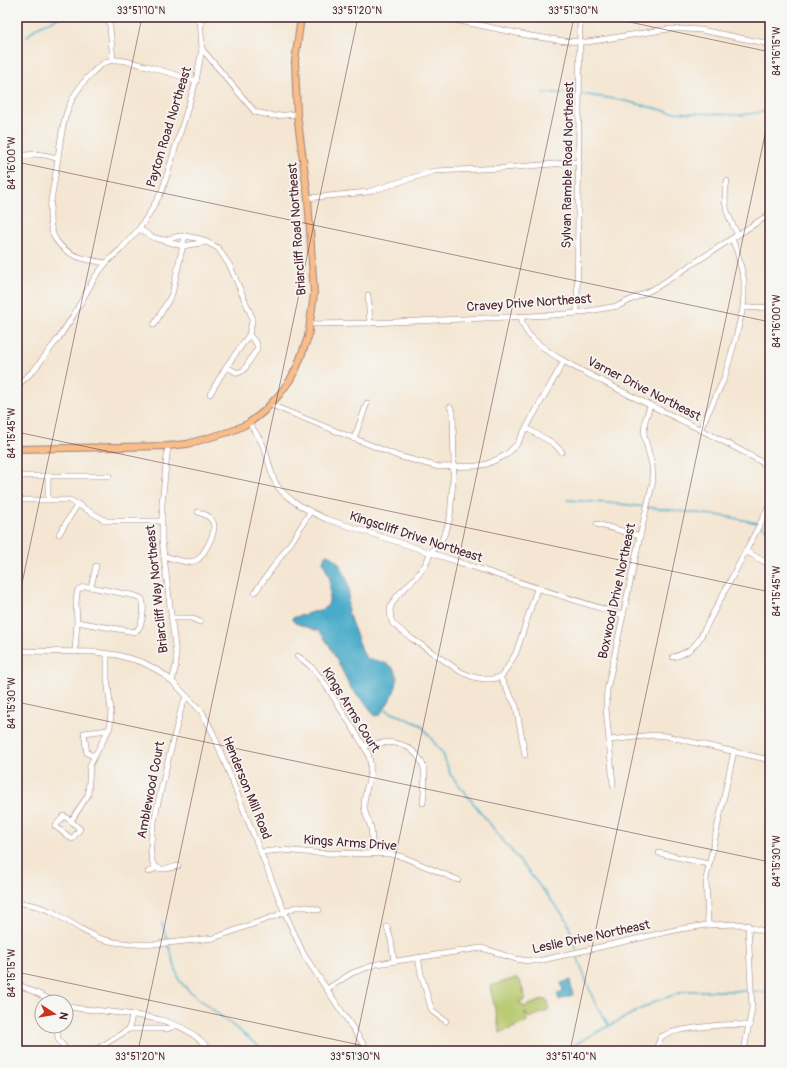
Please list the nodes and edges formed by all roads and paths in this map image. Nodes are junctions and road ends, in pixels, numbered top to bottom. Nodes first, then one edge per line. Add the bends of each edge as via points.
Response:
1 (109, 17) edge
2 (200, 17) edge
3 (301, 17) edge
4 (441, 17) edge
5 (580, 17) edge
6 (580, 42) junction
7 (770, 44) edge
8 (202, 49) junction
9 (114, 60) junction
10 (196, 81) junction
11 (298, 114) junction
12 (17, 157) edge
13 (58, 159) junction
14 (578, 162) junction
15 (727, 181) dead end
16 (308, 198) junction
17 (770, 214) edge
18 (139, 229) junction
19 (738, 235) junction
20 (185, 236) junction
21 (732, 239) junction
22 (164, 240) junction
23 (207, 242) junction
24 (183, 246) junction
25 (106, 263) junction
26 (368, 295) dead end
27 (770, 307) edge
28 (743, 308) junction
29 (577, 313) junction
30 (521, 316) junction
31 (370, 323) junction
32 (311, 324) junction
33 (154, 325) dead end
34 (249, 335) junction
35 (564, 361) junction
36 (226, 367) junction
37 (17, 386) edge
38 (210, 394) dead end
39 (367, 402) dead end
40 (271, 404) junction
41 (650, 406) junction
42 (450, 407) dead end
43 (249, 423) junction
44 (526, 428) junction
45 (700, 430) junction
46 (354, 439) junction
47 (168, 446) junction
48 (17, 449) edge
49 (562, 452) dead end
50 (454, 466) junction
51 (770, 467) edge
52 (17, 476) edge
53 (48, 476) junction
54 (109, 476) dead end
55 (17, 500) edge
56 (48, 500) junction
57 (78, 504) junction
58 (770, 505) edge
59 (198, 512) dead end
60 (310, 512) junction
61 (161, 521) junction
62 (597, 524) dead end
63 (59, 534) dead end
64 (640, 536) junction
65 (746, 551) junction
66 (431, 552) junction
67 (164, 556) junction
68 (770, 565) edge
69 (96, 566) dead end
70 (91, 587) junction
71 (537, 589) junction
72 (256, 592) dead end
73 (623, 615) junction
74 (172, 618) junction
75 (77, 622) junction
76 (200, 622) dead end
77 (17, 651) edge
78 (75, 652) junction
79 (107, 654) junction
80 (297, 656) dead end
81 (673, 657) dead end
82 (500, 676) junction
83 (172, 680) junction
84 (187, 697) junction
85 (108, 730) junction
86 (610, 740) junction
87 (364, 746) junction
88 (734, 751) junction
89 (95, 755) junction
90 (525, 755) dead end
91 (770, 760) edge
92 (613, 784) dead end
93 (423, 803) dead end
94 (71, 821) junction
95 (261, 852) junction
96 (373, 853) junction
97 (659, 853) dead end
98 (708, 864) junction
99 (178, 866) dead end
100 (156, 868) junction
101 (148, 872) dead end
102 (458, 880) dead end
103 (17, 902) edge
104 (319, 910) dead end
105 (284, 912) junction
106 (708, 925) junction
107 (748, 926) junction
108 (387, 927) dead end
109 (770, 933) edge
110 (418, 957) junction
111 (394, 961) junction
112 (17, 984) edge
113 (327, 989) junction
114 (39, 994) edge
115 (74, 1007) edge
116 (132, 1015) junction
117 (446, 1021) dead end
118 (175, 1026) junction
119 (750, 1026) junction
120 (129, 1029) junction
121 (58, 1034) edge
122 (67, 1051) edge
123 (94, 1051) edge
124 (210, 1051) edge
125 (368, 1051) edge
126 (655, 1051) edge
127 (744, 1051) edge

1 - 9 street
2 - 8 street, Payton Road Northeast
3 - 11 main road, Briarcliff Road Northeast via 295,61
4 - 6 street via 531,36
5 - 6 street, Sylvan Ramble Road Northeast
6 - 7 street via 684,29
6 - 14 street, Sylvan Ramble Road Northeast
8 - 10 street, Payton Road Northeast
8 - 11 street via 255,112 274,116
9 - 10 street via 131,62
9 - 13 street via 95,70 75,93 63,124
10 - 18 street, Payton Road Northeast via 162,190
11 - 16 main road, Briarcliff Road Northeast
12 - 13 street via 36,155
13 - 25 street via 50,219 53,234 73,255
14 - 16 street via 434,171 368,192
14 - 29 street, Sylvan Ramble Road Northeast
15 - 19 street via 726,210
16 - 32 main road, Briarcliff Road Northeast via 314,294
17 - 19 street, Cravey Drive Northeast
18 - 22 street via 152,237
18 - 25 street, Payton Road Northeast
19 - 21 street, Cravey Drive Northeast
20 - 22 street
20 - 23 street
20 - 24 street
21 - 28 street via 744,280
21 - 29 street, Cravey Drive Northeast via 657,287 618,306
22 - 24 street
23 - 24 street
23 - 34 street via 218,248 230,266 252,316
24 - 33 street via 172,294
25 - 37 street, Payton Road Northeast via 58,339 34,370
26 - 31 street
27 - 28 street
28 - 45 street via 724,379
29 - 30 street, Cravey Drive Northeast
30 - 31 street, Cravey Drive Northeast
30 - 35 street, Varner Drive Northeast via 525,330 534,340
31 - 32 street, Cravey Drive Northeast
32 - 40 main road, Briarcliff Road Northeast via 297,367
34 - 36 street
34 - 36 street via 257,344 257,349 244,370 238,373
35 - 41 street, Varner Drive Northeast
35 - 44 street
36 - 38 street
39 - 46 street
40 - 43 main road, Briarcliff Road Northeast
40 - 46 street
41 - 45 street, Varner Drive Northeast
41 - 64 street, Boxwood Drive Northeast via 644,435 652,465 653,481
42 - 50 street via 453,412
43 - 47 main road, Briarcliff Road Northeast via 216,437
43 - 60 street, Kingscliff Drive Northeast via 264,448 278,487
44 - 49 street via 553,443
44 - 50 street via 517,444 506,455 477,466
45 - 51 street, Varner Drive Northeast
46 - 50 street via 398,456 439,467
47 - 48 main road, Briarcliff Road Northeast
47 - 61 street, Briarcliff Way Northeast
50 - 66 street via 450,518 446,531
52 - 53 street
53 - 54 street
53 - 56 street
55 - 56 street
56 - 57 street via 70,500
57 - 61 street via 106,520
57 - 63 street
58 - 65 street
59 - 67 street via 206,514 215,527 204,554 198,561 190,562
60 - 66 street, Kingscliff Drive Northeast
60 - 72 street
61 - 67 street, Briarcliff Way Northeast
62 - 64 street
64 - 73 street, Boxwood Drive Northeast
65 - 68 street
65 - 81 street via 699,640 685,654
66 - 71 street, Kingscliff Drive Northeast
66 - 82 street via 425,566 392,604 390,608 393,624 461,672 484,679
67 - 74 street, Briarcliff Way Northeast
69 - 70 street
70 - 75 street via 83,587 77,593
70 - 75 street via 142,599 144,607 141,631 127,632
71 - 73 street, Kingscliff Drive Northeast
71 - 82 street via 516,653
73 - 86 street, Boxwood Drive Northeast via 607,690 606,708
74 - 76 street via 191,618
74 - 83 street, Briarcliff Way Northeast via 176,660
75 - 78 street
77 - 78 street, Henderson Mill Road
78 - 79 street, Henderson Mill Road
79 - 83 street, Henderson Mill Road via 142,662
79 - 85 street via 111,711
80 - 87 street, Kings Arms Court via 303,659 328,690
82 - 90 street via 516,706
83 - 84 street, Henderson Mill Road
84 - 95 street, Henderson Mill Road via 202,712 214,734
84 - 100 street, Amblewood Court via 180,709 152,834 151,852
85 - 89 street
85 - 89 street via 84,733 87,753
86 - 88 street via 666,736
86 - 92 street, Boxwood Drive Northeast
87 - 93 street via 396,742 415,752 424,768
87 - 96 street, Kings Arms Court via 371,763 364,807 371,830
88 - 91 street
88 - 98 street
89 - 94 street via 90,765 88,796
94 - 94 street via 80,829 72,839 55,826 64,816
95 - 96 street, Kings Arms Drive via 282,850
95 - 105 street, Henderson Mill Road
96 - 102 street, Kings Arms Drive via 403,857
97 - 98 street
98 - 106 street via 705,887
99 - 100 street via 162,870
100 - 101 street
103 - 105 street via 51,911 98,938 132,944 214,938
104 - 105 street via 295,907
105 - 113 street, Henderson Mill Road via 304,955
106 - 107 street, Leslie Drive Northeast via 728,923
106 - 110 street, Leslie Drive Northeast via 538,961 519,961 480,948
107 - 109 street, Leslie Drive Northeast
107 - 119 street via 752,1008
108 - 111 street
110 - 111 street, Leslie Drive Northeast
110 - 117 street via 431,1008
111 - 113 street, Leslie Drive Northeast via 352,973
112 - 114 street
113 - 125 street, Henderson Mill Road
115 - 116 street
116 - 118 street via 154,1018
116 - 120 street
118 - 120 street via 167,1029
118 - 124 street via 197,1038
119 - 126 street via 733,1024 672,1031 661,1037
119 - 127 street
120 - 123 street
121 - 122 street via 58,1039

